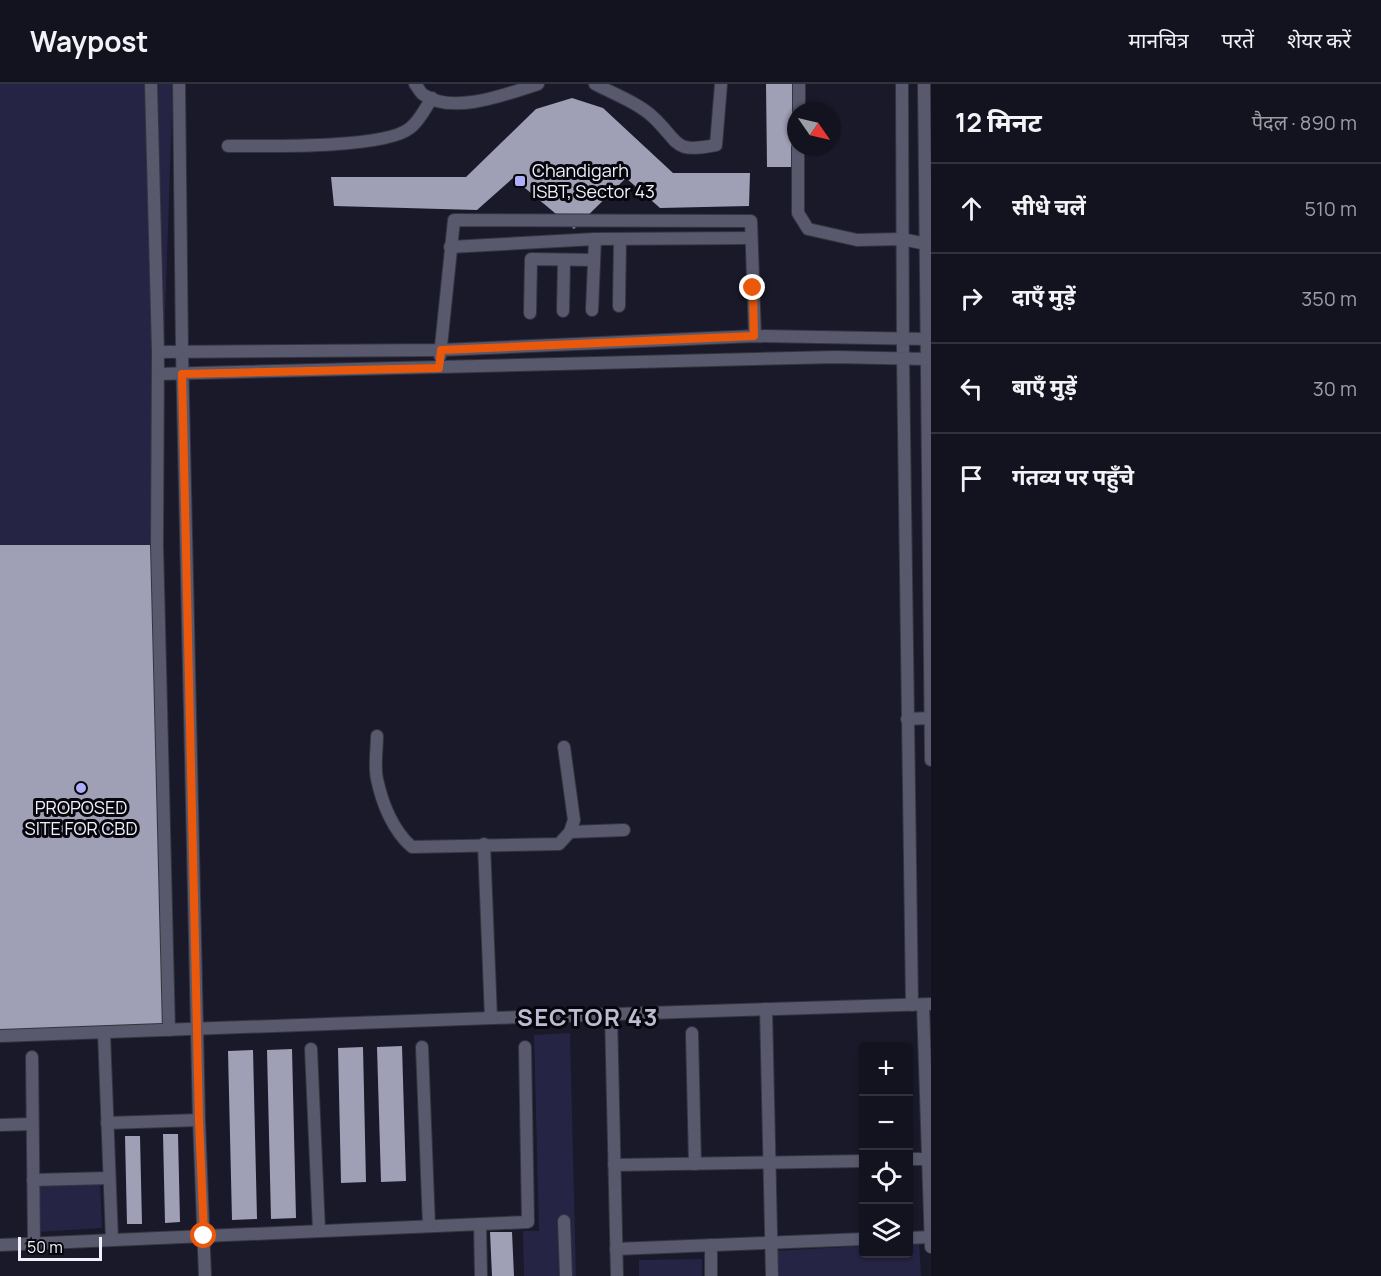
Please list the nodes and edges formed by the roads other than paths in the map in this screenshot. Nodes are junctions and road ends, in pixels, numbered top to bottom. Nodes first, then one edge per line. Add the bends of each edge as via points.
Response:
1 (152, 84) edge
2 (179, 84) edge
3 (416, 84) edge
4 (538, 84) edge
5 (596, 84) edge
6 (721, 84) edge
7 (799, 84) edge
8 (902, 84) edge
9 (924, 84) edge
10 (432, 98) junction
11 (799, 102) edge
12 (228, 146) dead end
13 (798, 156) edge
14 (751, 237) junction
15 (595, 239) junction
16 (620, 239) junction
17 (902, 239) junction
18 (929, 245) edge
19 (450, 247) junction
20 (564, 260) junction
21 (594, 260) junction
22 (619, 306) dead end
23 (592, 310) dead end
24 (562, 311) dead end
25 (531, 313) dead end
26 (754, 336) junction
27 (903, 338) junction
28 (927, 339) junction
29 (441, 350) junction
30 (158, 352) junction
31 (182, 352) junction
32 (903, 358) junction
33 (928, 363) edge
34 (439, 368) junction
35 (158, 374) junction
36 (182, 374) junction
37 (929, 411) edge
38 (929, 496) edge
39 (931, 718) edge
40 (907, 719) junction
41 (377, 736) dead end
42 (564, 747) dead end
43 (931, 760) edge
44 (624, 830) dead end
45 (570, 832) junction
46 (484, 844) junction
47 (922, 1005) edge
48 (766, 1009) junction
49 (611, 1014) junction
50 (490, 1018) junction
51 (169, 1030) junction
52 (198, 1030) junction
53 (104, 1033) junction
54 (692, 1033) dead end
55 (0, 1036) edge
56 (422, 1047) dead end
57 (525, 1047) dead end
58 (311, 1049) dead end
59 (32, 1057) dead end
60 (199, 1120) junction
61 (107, 1123) junction
62 (32, 1124) junction
63 (0, 1125) edge
64 (913, 1159) edge
65 (930, 1159) edge
66 (859, 1161) edge
67 (769, 1162) junction
68 (695, 1164) junction
69 (614, 1165) junction
70 (109, 1178) junction
71 (33, 1180) junction
72 (564, 1221) dead end
73 (480, 1224) junction
74 (429, 1226) junction
75 (319, 1230) junction
76 (204, 1236) junction
77 (931, 1237) edge
78 (913, 1238) edge
79 (859, 1239) edge
80 (112, 1240) junction
81 (33, 1243) junction
82 (771, 1243) junction
83 (0, 1245) edge
84 (711, 1245) junction
85 (931, 1247) edge
86 (616, 1249) junction
87 (205, 1276) edge
88 (481, 1276) edge
89 (566, 1276) edge
90 (617, 1276) edge
91 (711, 1276) edge
92 (772, 1276) edge

1 - 30 street
2 - 31 street
3 - 10 street via 423,95
4 - 10 street via 453,105
5 - 6 street via 653,116 677,144 697,149 716,145
7 - 11 street
8 - 17 street
9 - 18 street
10 - 12 street via 410,129 382,140
13 - 17 street via 798,213 808,229 857,240
14 - 16 street
14 - 19 street via 751,221 453,220
14 - 26 street
15 - 16 street
15 - 19 street
15 - 21 street
16 - 22 street
17 - 18 street
17 - 27 street
18 - 28 street
19 - 29 street
20 - 21 street
20 - 24 street
20 - 25 street via 531,259
21 - 23 street
26 - 27 street
26 - 29 street
27 - 28 street
27 - 32 street
28 - 33 street
29 - 31 street
29 - 34 street
30 - 31 street
30 - 35 street
31 - 36 street
32 - 33 street
32 - 34 street
32 - 40 street
33 - 37 street
34 - 36 street
35 - 36 street
35 - 51 street via 157,545
36 - 52 street
37 - 38 street
38 - 39 street
39 - 40 street
39 - 43 street
40 - 47 street
41 - 46 street via 377,778 392,821 404,840 412,847
42 - 45 street via 573,820
44 - 45 street
45 - 46 street via 559,844
46 - 50 street
47 - 48 street
47 - 65 street
48 - 49 street
48 - 67 street
49 - 50 street
49 - 69 street
50 - 52 street
51 - 52 street
51 - 53 street
52 - 60 street
53 - 55 street
53 - 61 street
54 - 68 street
56 - 74 street
57 - 73 street via 528,1222
58 - 75 street
59 - 62 street
60 - 61 street
60 - 76 street
61 - 70 street
62 - 63 street
62 - 71 street
64 - 65 street
65 - 77 street
66 - 67 street
67 - 68 street
67 - 82 street
68 - 69 street
69 - 86 street
70 - 71 street
70 - 80 street
71 - 81 street
72 - 89 street
73 - 74 street
73 - 88 street
74 - 75 street
75 - 76 street
76 - 80 street
76 - 87 street
77 - 78 street
77 - 85 street
79 - 82 street
80 - 81 street
81 - 83 street
82 - 84 street
82 - 92 street
84 - 86 street
84 - 91 street
86 - 90 street

